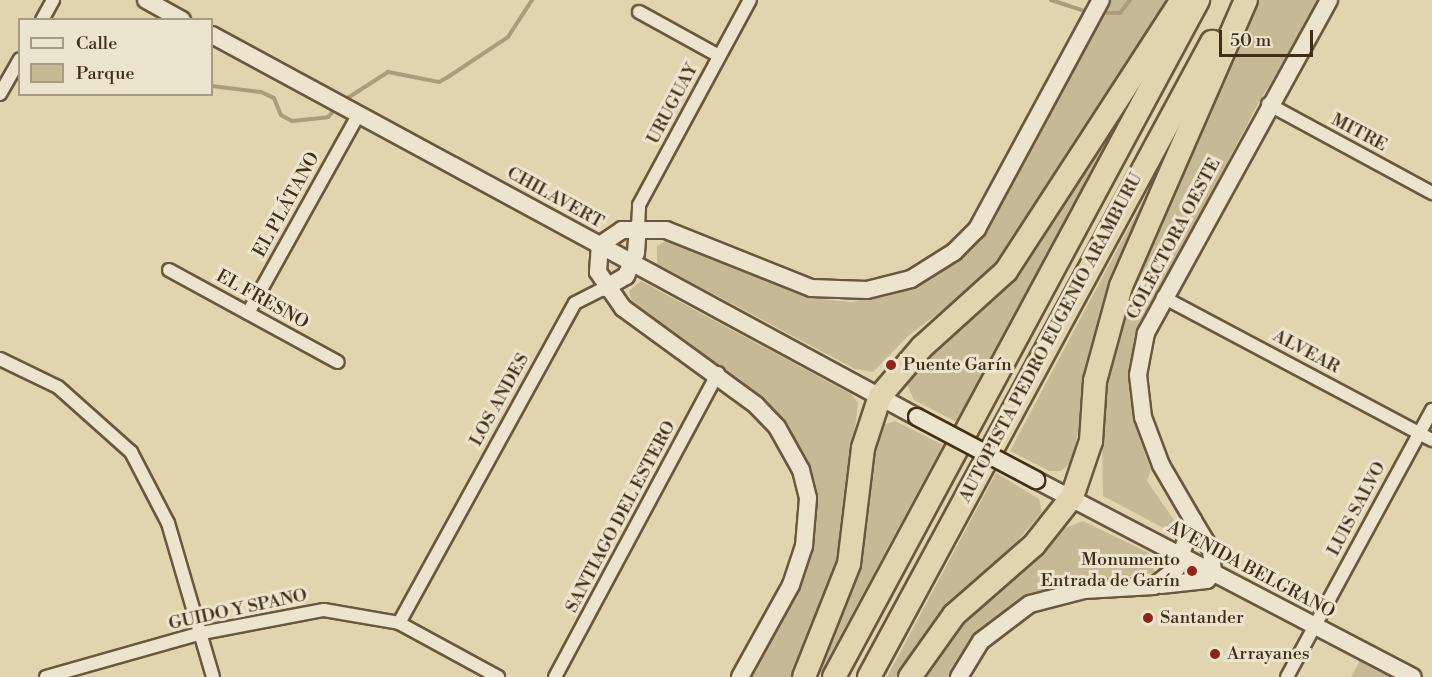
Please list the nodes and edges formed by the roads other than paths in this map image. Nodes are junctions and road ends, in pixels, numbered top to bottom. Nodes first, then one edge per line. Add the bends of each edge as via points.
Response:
1 (52, 0) edge
2 (146, 0) edge
3 (750, 0) edge
4 (1182, 0) edge
5 (1198, 0) edge
6 (1234, 0) edge
7 (1246, 0) edge
8 (1329, 0) edge
9 (1100, 2) edge
10 (639, 12) dead end
11 (43, 18) edge
12 (178, 18) edge
13 (213, 36) edge
14 (719, 56) junction
15 (18, 62) edge
16 (0, 94) edge
17 (1268, 104) junction
18 (346, 107) junction
19 (1432, 193) edge
20 (638, 227) junction
21 (600, 245) junction
22 (631, 264) junction
23 (169, 270) dead end
24 (605, 288) junction
25 (1162, 297) junction
26 (248, 313) junction
27 (0, 358) edge
28 (338, 362) dead end
29 (718, 373) junction
30 (880, 396) junction
31 (1432, 410) edge
32 (1419, 433) junction
33 (1432, 440) edge
34 (1072, 497) junction
35 (1193, 520) junction
36 (1182, 557) junction
37 (1213, 573) junction
38 (1154, 586) junction
39 (399, 623) junction
40 (1315, 626) junction
41 (202, 633) junction
42 (46, 677) edge
43 (213, 677) edge
44 (498, 677) edge
45 (555, 677) edge
46 (740, 677) edge
47 (804, 677) edge
48 (834, 677) edge
49 (869, 677) edge
50 (910, 677) edge
51 (959, 677) edge
52 (1287, 677) edge
53 (1413, 677) edge

1 - 11 street
2 - 12 street
3 - 14 street, URUGUAY
4 - 30 highway via 1006,271 922,347
5 - 48 highway, AUTOPISTA PEDRO EUGENIO ARAMBURU
6 - 49 highway, AUTOPISTA PEDRO EUGENIO ARAMBURU
7 - 34 highway via 1121,286 1095,381 1091,441
8 - 17 street, COLECTORA OESTE
9 - 20 street via 977,229 944,259 911,279 859,291 811,288 685,234
10 - 14 street
13 - 18 street, CHILAVERT
14 - 20 street, URUGUAY via 639,205
15 - 16 street
17 - 19 street, MITRE
17 - 25 street, COLECTORA OESTE
18 - 21 street, CHILAVERT
18 - 26 street, EL PLÁTANO
20 - 21 street via 622,230
20 - 22 street
21 - 22 street, CHILAVERT
21 - 24 street via 596,258
22 - 24 street via 617,284
22 - 30 street, CHILAVERT
23 - 26 street, EL FRESNO
24 - 29 street via 643,325
24 - 39 street, LOS ANDES via 575,303
25 - 32 street, ALVEAR
25 - 35 street, COLECTORA OESTE via 1141,352 1140,400 1161,465
26 - 28 street, EL FRESNO
27 - 41 street via 58,387 131,452 168,523
29 - 45 street, SANTIAGO DEL ESTERO
29 - 46 street via 777,427 801,470 807,519 791,585
30 - 34 street, bridge
30 - 47 highway via 863,448 849,564
31 - 32 street, LUIS SALVO
32 - 33 street, ALVEAR
32 - 40 street, LUIS SALVO
34 - 36 street, AVENIDA BELGRANO
34 - 50 highway via 1034,545 954,615
35 - 36 street
35 - 37 street, COLECTORA OESTE via 1211,550
36 - 37 street, AVENIDA BELGRANO
36 - 38 street via 1171,577
37 - 38 street via 1206,580
37 - 40 street, AVENIDA BELGRANO
38 - 51 street via 1084,590 1030,604 981,641
39 - 41 street, GUIDO Y SPANO via 324,610
39 - 44 street, GUIDO Y SPANO
40 - 52 street, LUIS SALVO
40 - 53 street, AVENIDA BELGRANO
41 - 42 street, GUIDO Y SPANO
41 - 43 street

